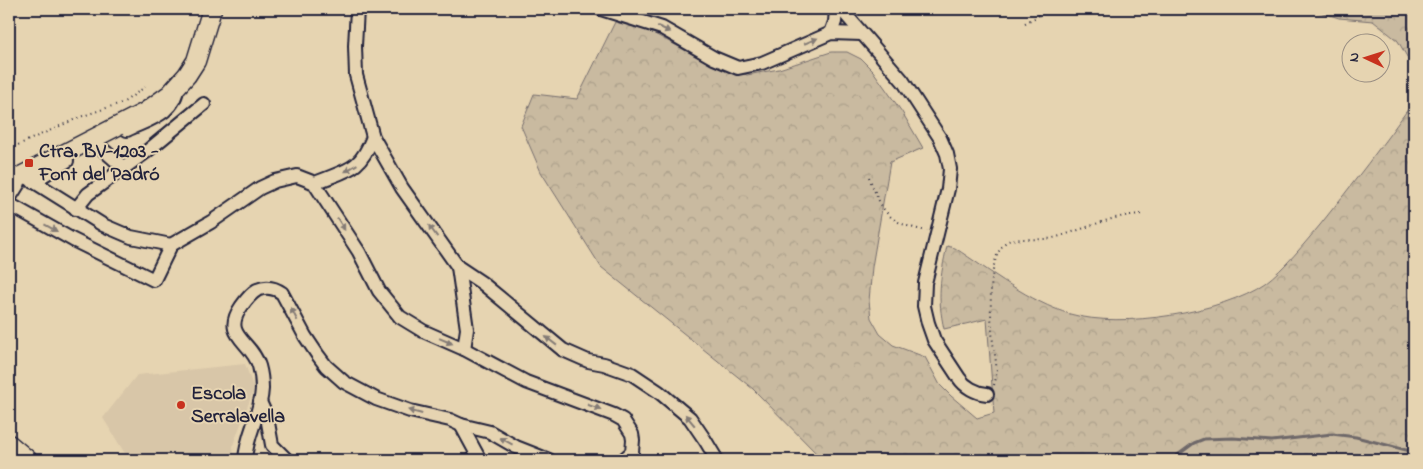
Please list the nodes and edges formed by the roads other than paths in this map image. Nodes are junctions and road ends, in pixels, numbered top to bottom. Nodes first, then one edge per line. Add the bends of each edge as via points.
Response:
1 (212, 9) edge
2 (356, 9) edge
3 (601, 9) edge
4 (836, 9) edge
5 (841, 9) edge
6 (831, 33) junction
7 (862, 34) junction
8 (204, 104) dead end
9 (373, 137) junction
10 (95, 142) junction
11 (124, 168) junction
12 (21, 179) edge
13 (315, 183) junction
14 (9, 188) edge
15 (9, 200) edge
16 (9, 204) edge
17 (76, 209) junction
18 (171, 245) junction
19 (458, 267) junction
20 (464, 349) junction
21 (987, 394) road end
22 (260, 402) junction
23 (461, 425) junction
24 (9, 444) edge
25 (28, 460) edge
26 (245, 460) edge
27 (287, 460) edge
28 (480, 460) edge
29 (549, 460) edge
30 (623, 460) edge
31 (717, 460) edge

1 - 10 street via 196,61 178,85 157,104
2 - 9 street via 356,75
3 -> 6 street via 662,28 738,68 762,63
4 - 6 street
5 - 7 street
6 - 7 street
7 - 21 street via 903,81 944,147 950,177 925,283 924,306 938,346 962,383 976,392
8 - 11 street
9 -> 13 street via 359,162 340,174
19 -> 9 street via 402,188
10 - 11 street
10 - 12 street
11 - 17 street via 88,194
12 - 17 street
13 - 18 street via 297,176 275,180
13 -> 20 street via 379,291 396,313 423,331
14 - 15 street via 18,181
16 -> 18 street via 154,280
17 - 18 street via 103,226 131,237
19 - 20 street via 467,329
31 -> 19 street via 690,418 660,392 632,374 563,350
20 -> 30 street via 526,382 605,410 622,420 634,440 632,452
23 -> 22 street via 376,400 344,382 317,354 282,293 276,289 261,288 254,292 236,314 234,322 234,330 259,366
22 - 26 street
22 - 27 street via 267,417 272,445
23 - 28 street
29 -> 23 street via 490,432
24 - 25 street

